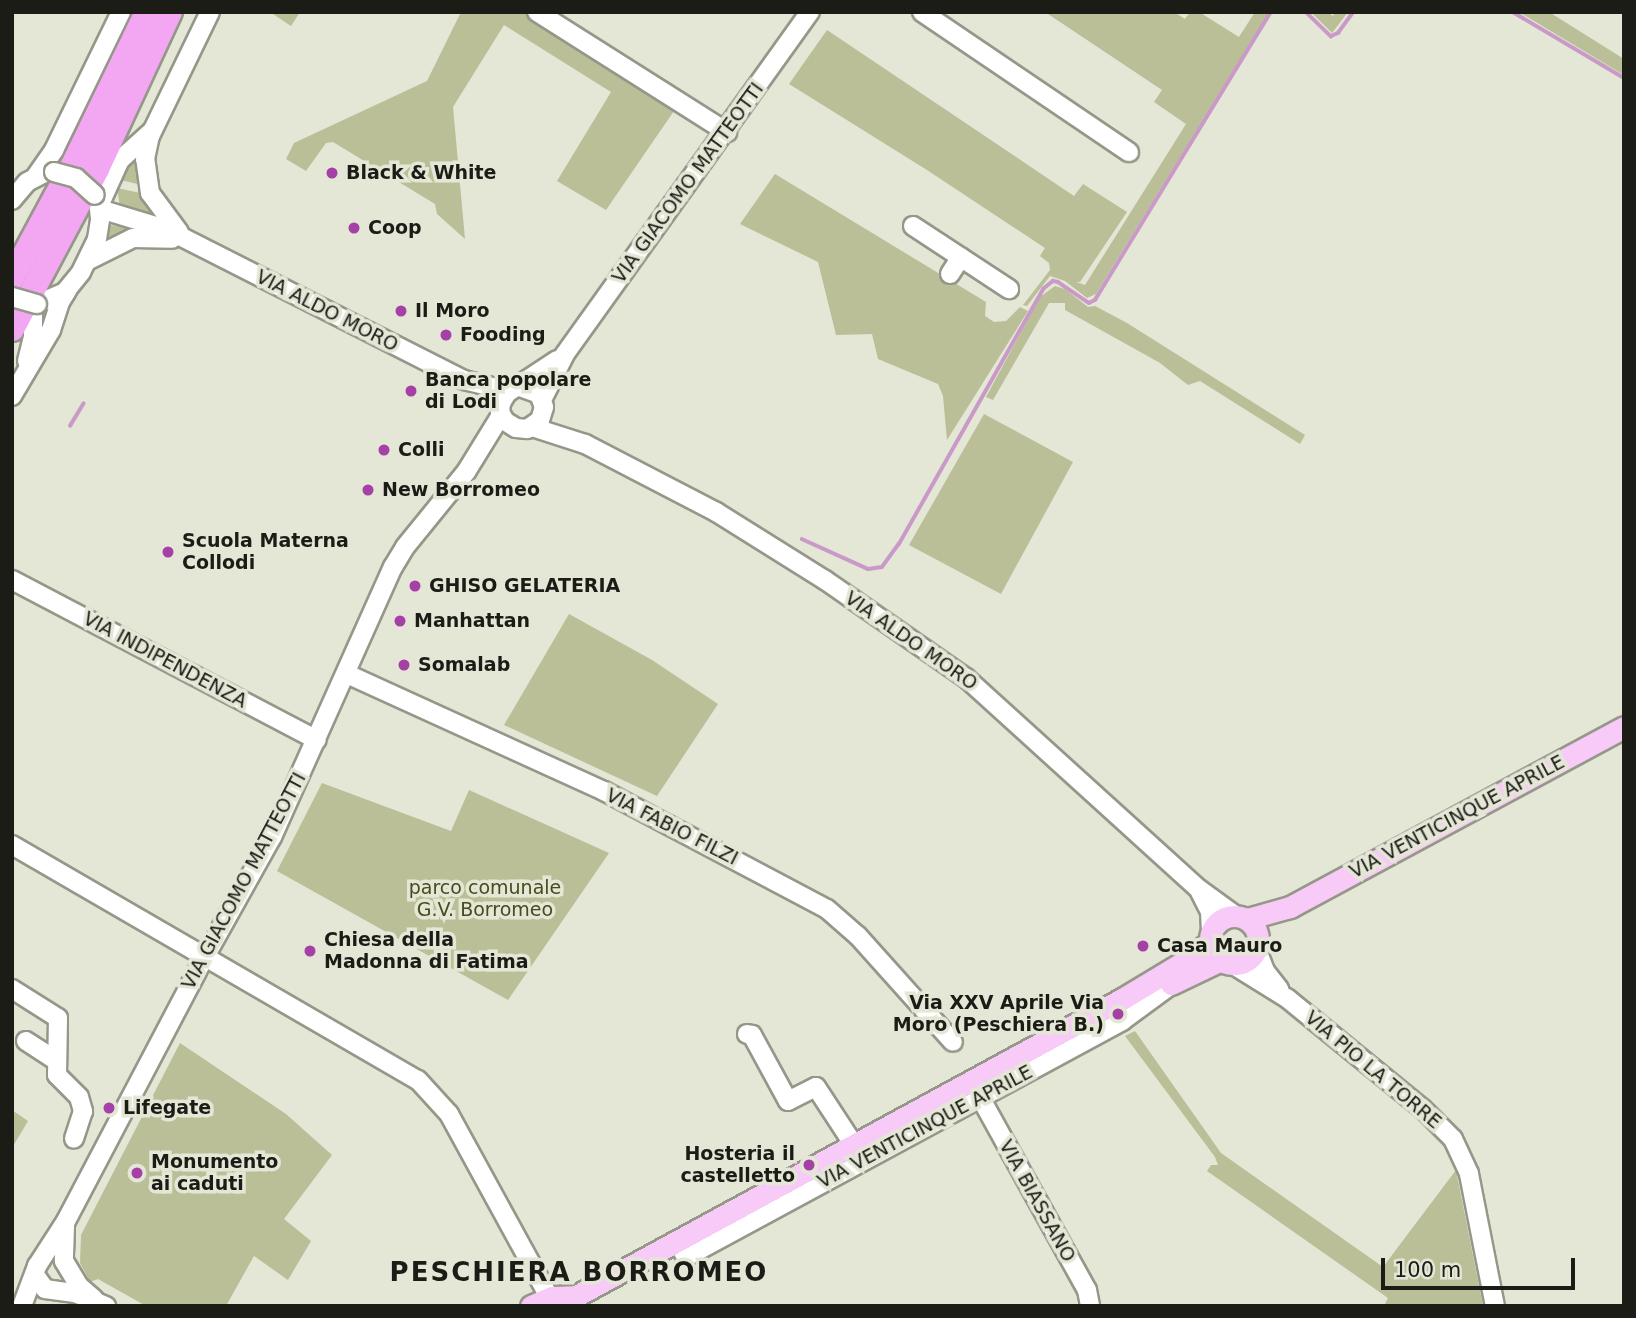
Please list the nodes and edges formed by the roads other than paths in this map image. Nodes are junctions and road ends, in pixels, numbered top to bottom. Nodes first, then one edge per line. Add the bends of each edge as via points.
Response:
1 (121, 12) edge
2 (147, 12) edge
3 (170, 12) edge
4 (188, 12) edge
5 (210, 12) edge
6 (537, 12) edge
7 (810, 12) edge
8 (922, 12) edge
9 (156, 125) junction
10 (727, 132) junction
11 (1129, 152) dead end
12 (120, 160) junction
13 (36, 176) junction
14 (12, 200) edge
15 (98, 204) junction
16 (913, 226) dead end
17 (190, 242) junction
18 (961, 257) junction
19 (88, 261) junction
20 (950, 274) dead end
21 (12, 278) edge
22 (70, 288) junction
23 (1009, 289) dead end
24 (27, 304) edge
25 (12, 329) edge
26 (565, 354) junction
27 (22, 378) junction
28 (464, 380) junction
29 (517, 387) junction
30 (12, 396) edge
31 (543, 404) junction
32 (500, 413) junction
33 (527, 428) junction
34 (585, 444) junction
35 (466, 472) junction
36 (12, 580) edge
37 (346, 674) junction
38 (1624, 727) edge
39 (317, 740) junction
40 (12, 845) edge
41 (1199, 889) junction
42 (1290, 907) junction
43 (1242, 917) junction
44 (1258, 945) junction
45 (1219, 950) junction
46 (205, 955) junction
47 (1175, 982) junction
48 (12, 989) edge
49 (1122, 999) junction
50 (1288, 999) junction
51 (747, 1034) dead end
52 (26, 1041) dead end
53 (953, 1042) dead end
54 (57, 1061) junction
55 (980, 1097) junction
56 (74, 1139) dead end
57 (855, 1145) junction
58 (66, 1221) junction
59 (677, 1241) junction
60 (44, 1259) junction
61 (67, 1267) junction
62 (35, 1275) junction
63 (54, 1291) junction
64 (100, 1302) edge
65 (555, 1302) edge
66 (22, 1306) edge
67 (31, 1306) edge
68 (1090, 1306) edge
69 (1495, 1306) edge

1 - 13 street
2 - 21 highway
3 - 25 highway via 97,169
4 - 12 highway
5 - 9 street
6 - 10 street
7 - 10 street, VIA GIACOMO MATTEOTTI
8 - 11 street
9 - 12 street
9 - 17 street via 145,159 148,188 161,211
10 - 26 street, VIA GIACOMO MATTEOTTI
12 - 15 street
13 - 14 street
13 - 15 street, VIA ALDO MORO, bridge via 54,172 81,181
15 - 17 street, VIA ALDO MORO
15 - 19 street via 97,239
16 - 18 street
17 - 19 street, VIA ALDO MORO via 137,237
17 - 28 street, VIA ALDO MORO
18 - 20 street
18 - 23 street
19 - 22 street
22 - 24 street
22 - 27 street
24 - 27 street via 33,337
26 - 29 street, VIA GIACOMO MATTEOTTI
26 - 31 street, VIA GIACOMO MATTEOTTI
27 - 30 street
28 - 29 street, VIA ALDO MORO via 495,388
28 - 32 street, VIA ALDO MORO
29 - 31 street via 534,390
29 - 32 street via 504,397
31 - 33 street via 540,420
31 - 34 street, VIA ALDO MORO
32 - 33 street via 509,426
32 - 35 street, VIA GIACOMO MATTEOTTI
33 - 34 street, VIA ALDO MORO
33 - 35 street, VIA GIACOMO MATTEOTTI via 498,442
34 - 41 street, VIA ALDO MORO via 716,512 967,678
35 - 37 street, VIA GIACOMO MATTEOTTI via 399,555
36 - 39 street, VIA INDIPENDENZA
37 - 39 street, VIA GIACOMO MATTEOTTI
37 - 53 street, VIA FABIO FILZI via 604,792 827,908 859,936
38 - 42 main road, VIA VENTICINQUE APRILE
39 - 46 street, VIA GIACOMO MATTEOTTI via 258,863
40 - 46 street
41 - 43 street, VIA ALDO MORO
41 - 45 street, VIA ALDO MORO
42 - 43 main road, VIA VENTICINQUE APRILE
42 - 44 main road, VIA VENTICINQUE APRILE
43 - 44 main road via 1256,928
43 - 45 main road via 1221,919
44 - 45 main road via 1247,960
44 - 50 street, VIA PIO LA TORRE via 1268,976
45 - 47 main road, VIA VENTICINQUE APRILE
45 - 49 main road, VIA VENTICINQUE APRILE via 1187,960
45 - 50 street, VIA PIO LA TORRE
46 - 58 street, VIA GIACOMO MATTEOTTI
46 - 65 street via 409,1073 439,1099
47 - 49 main road, VIA VENTICINQUE APRILE
47 - 55 street, VIA VENTICINQUE APRILE via 1122,1021
48 - 54 street via 58,1018
49 - 57 main road, VIA VENTICINQUE APRILE
50 - 69 street, VIA PIO LA TORRE via 1453,1139 1467,1167
51 - 57 street via 752,1035 788,1101 816,1087
52 - 54 street
54 - 56 street via 57,1075 79,1097 83,1111
55 - 59 street, VIA VENTICINQUE APRILE via 686,1256
55 - 68 street, VIA BIASSANO via 1087,1290
57 - 59 main road, VIA VENTICINQUE APRILE
58 - 60 street, VIA GIACOMO MATTEOTTI
58 - 61 street, VIA GIACOMO MATTEOTTI
59 - 65 main road, VIA VENTICINQUE APRILE
60 - 61 street via 54,1256
60 - 62 street, VIA GIACOMO MATTEOTTI
61 - 63 street via 66,1284
61 - 64 street
62 - 63 street via 40,1286
62 - 66 street, VIA GIACOMO MATTEOTTI
63 - 64 street
63 - 67 street

